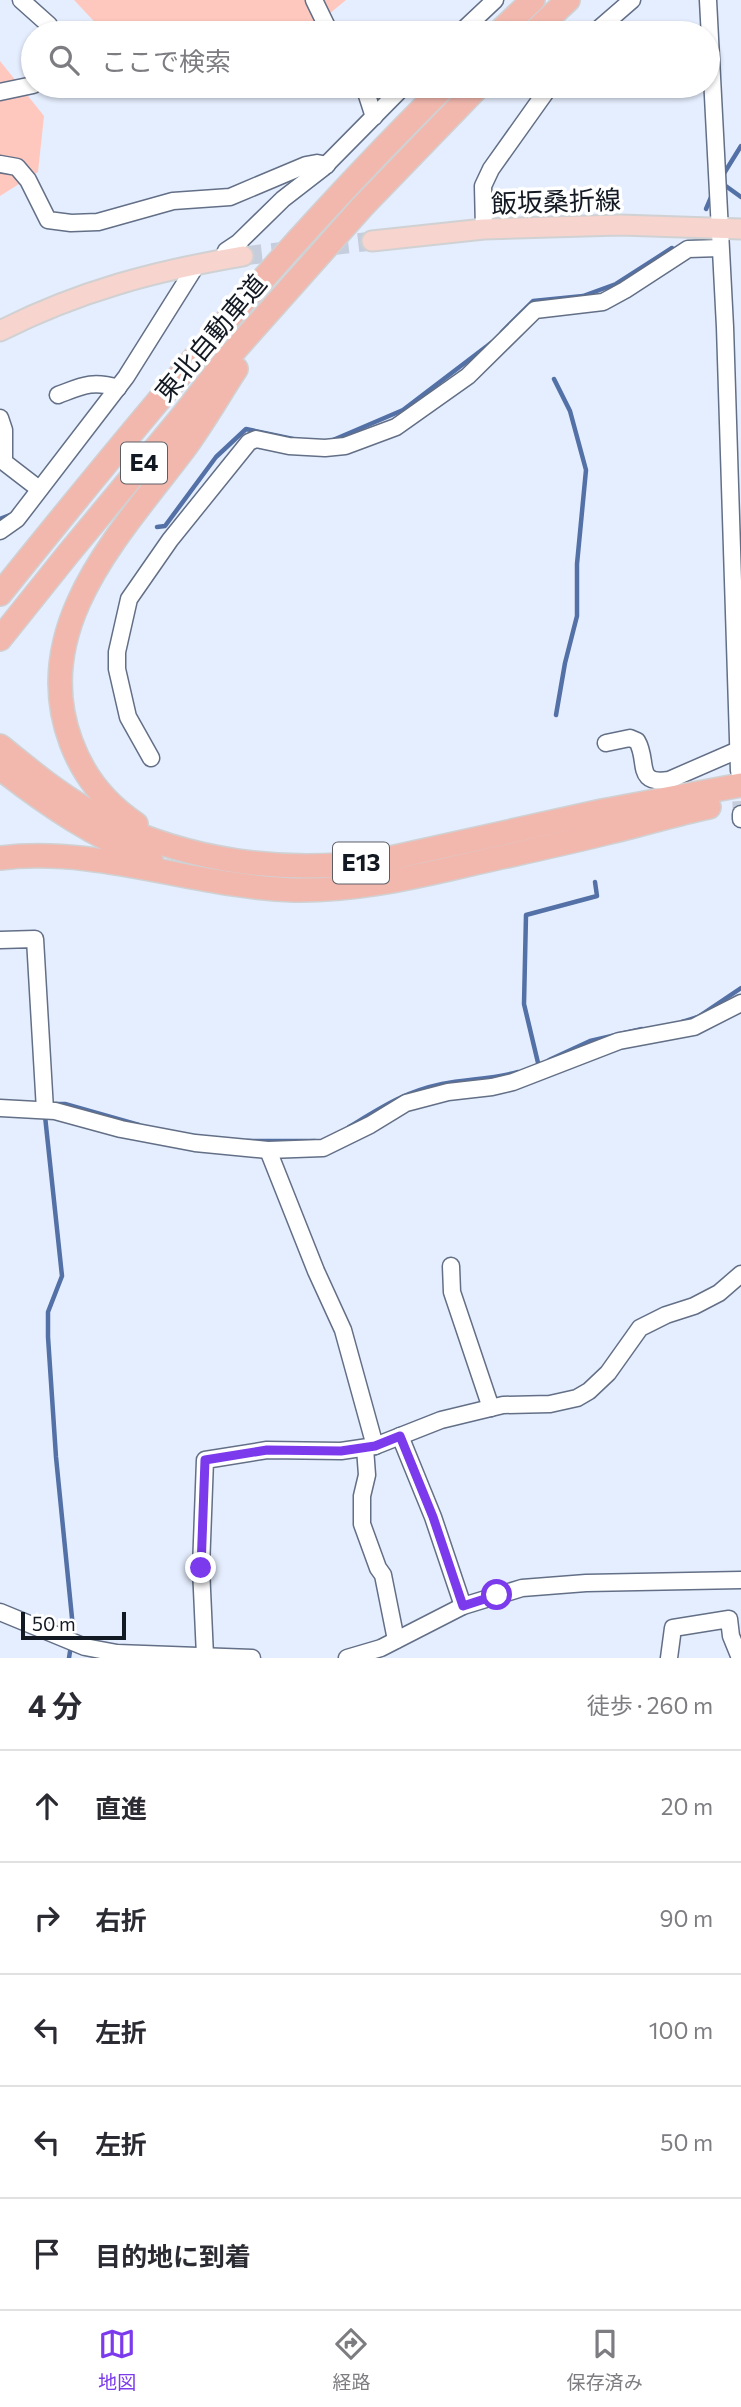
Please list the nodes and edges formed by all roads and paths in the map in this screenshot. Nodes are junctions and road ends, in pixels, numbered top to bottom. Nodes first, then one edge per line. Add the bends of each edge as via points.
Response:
1 (21, 0) edge
2 (314, 0) edge
3 (495, 0) edge
4 (533, 0) edge
5 (568, 0) edge
6 (632, 0) edge
7 (708, 0) edge
8 (46, 21) edge
9 (324, 21) edge
10 (473, 21) edge
11 (511, 21) edge
12 (546, 21) edge
13 (608, 21) edge
14 (709, 21) edge
15 (21, 88) edge
16 (0, 92) edge
17 (368, 98) edge
18 (392, 98) edge
19 (433, 98) edge
20 (468, 98) edge
21 (541, 98) edge
22 (713, 98) edge
23 (374, 117) junction
24 (0, 164) edge
25 (327, 165) junction
26 (720, 228) junction
27 (484, 229) junction
28 (741, 229) edge
29 (372, 241) tunnel mouth
30 (720, 248) junction
31 (243, 256) tunnel mouth
32 (222, 260) junction
33 (197, 264) junction
34 (290, 287) junction
35 (0, 331) edge
36 (211, 341) junction
37 (118, 387) junction
38 (58, 395) dead end
39 (734, 414) edge
40 (0, 418) edge
41 (39, 489) junction
42 (0, 531) edge
43 (0, 578) edge
44 (0, 594) edge
45 (0, 639) edge
46 (606, 743) dead end
47 (738, 750) junction
48 (1, 754) edge
49 (151, 758) dead end
50 (740, 778) edge
51 (741, 800) edge
52 (188, 850) junction
53 (0, 858) edge
54 (196, 877) junction
55 (0, 940) edge
56 (741, 1003) edge
57 (45, 1105) junction
58 (0, 1108) edge
59 (268, 1150) junction
60 (451, 1266) dead end
61 (741, 1274) edge
62 (491, 1408) junction
63 (400, 1436) junction
64 (370, 1447) junction
65 (741, 1580) edge
66 (463, 1606) junction
67 (0, 1612) edge
68 (397, 1640) junction
69 (205, 1656) edge
70 (244, 1658) edge
71 (251, 1658) edge
72 (347, 1658) edge
73 (669, 1658) edge
74 (740, 1658) edge

1 - 8 street
2 - 9 street
3 - 10 street
4 - 11 highway
5 - 12 highway
6 - 13 street
7 - 14 street
15 - 16 street
17 - 23 street
18 - 23 street
19 - 36 highway, 東北自動車道 / E4
20 - 34 highway, 東北自動車道 / E4
21 - 27 street via 483,186
22 - 26 street
23 - 25 street
24 - 25 street via 17,167 48,220 71,223 98,222 173,201 230,197 306,165
25 - 32 street via 283,199 226,251
26 - 27 main road, 飯坂桑折線
26 - 28 main road, 飯坂桑折線
26 - 30 street
27 - 29 main road, 飯坂桑折線
30 - 39 street
30 - 49 street via 688,249 603,302 535,310 468,376 396,427 345,446 249,442 129,599 117,669 128,717
31 - 32 main road
32 - 33 main road
33 - 35 main road via 111,284
33 - 37 street
34 - 45 highway, 東北自動車道 / E4
34 - 52 highway via 186,446 97,565 61,654 61,705 75,753 87,774 132,822
36 - 43 highway via 132,421
36 - 44 highway, 東北自動車道 / E4
37 - 38 street via 89,383
37 - 41 street
39 - 47 street
40 - 41 street via 4,462
41 - 42 street via 17,519
46 - 47 street via 637,741 646,775 659,782
47 - 50 street
48 - 52 highway, E13 via 105,820
48 - 54 highway via 32,793 82,826
50 - 52 highway, E13 via 348,865 254,864
51 - 54 highway, E13 via 384,884 295,890
53 - 54 highway, E13 via 83,858
55 - 57 street via 35,939
56 - 59 street via 694,1027 619,1041 513,1082 405,1103 323,1148
57 - 58 street
57 - 59 street via 121,1129
59 - 64 street via 344,1330
60 - 62 street via 452,1292
61 - 62 street via 719,1293 640,1328 608,1373 577,1398
62 - 63 street
63 - 64 street
63 - 66 street
64 - 68 street via 362,1524 383,1575
64 - 69 street via 267,1450 205,1460 201,1568
65 - 66 street via 522,1588
66 - 68 street
67 - 69 street via 85,1647 117,1653
68 - 72 street
69 - 70 street
70 - 71 street
73 - 74 street via 673,1628 729,1619

